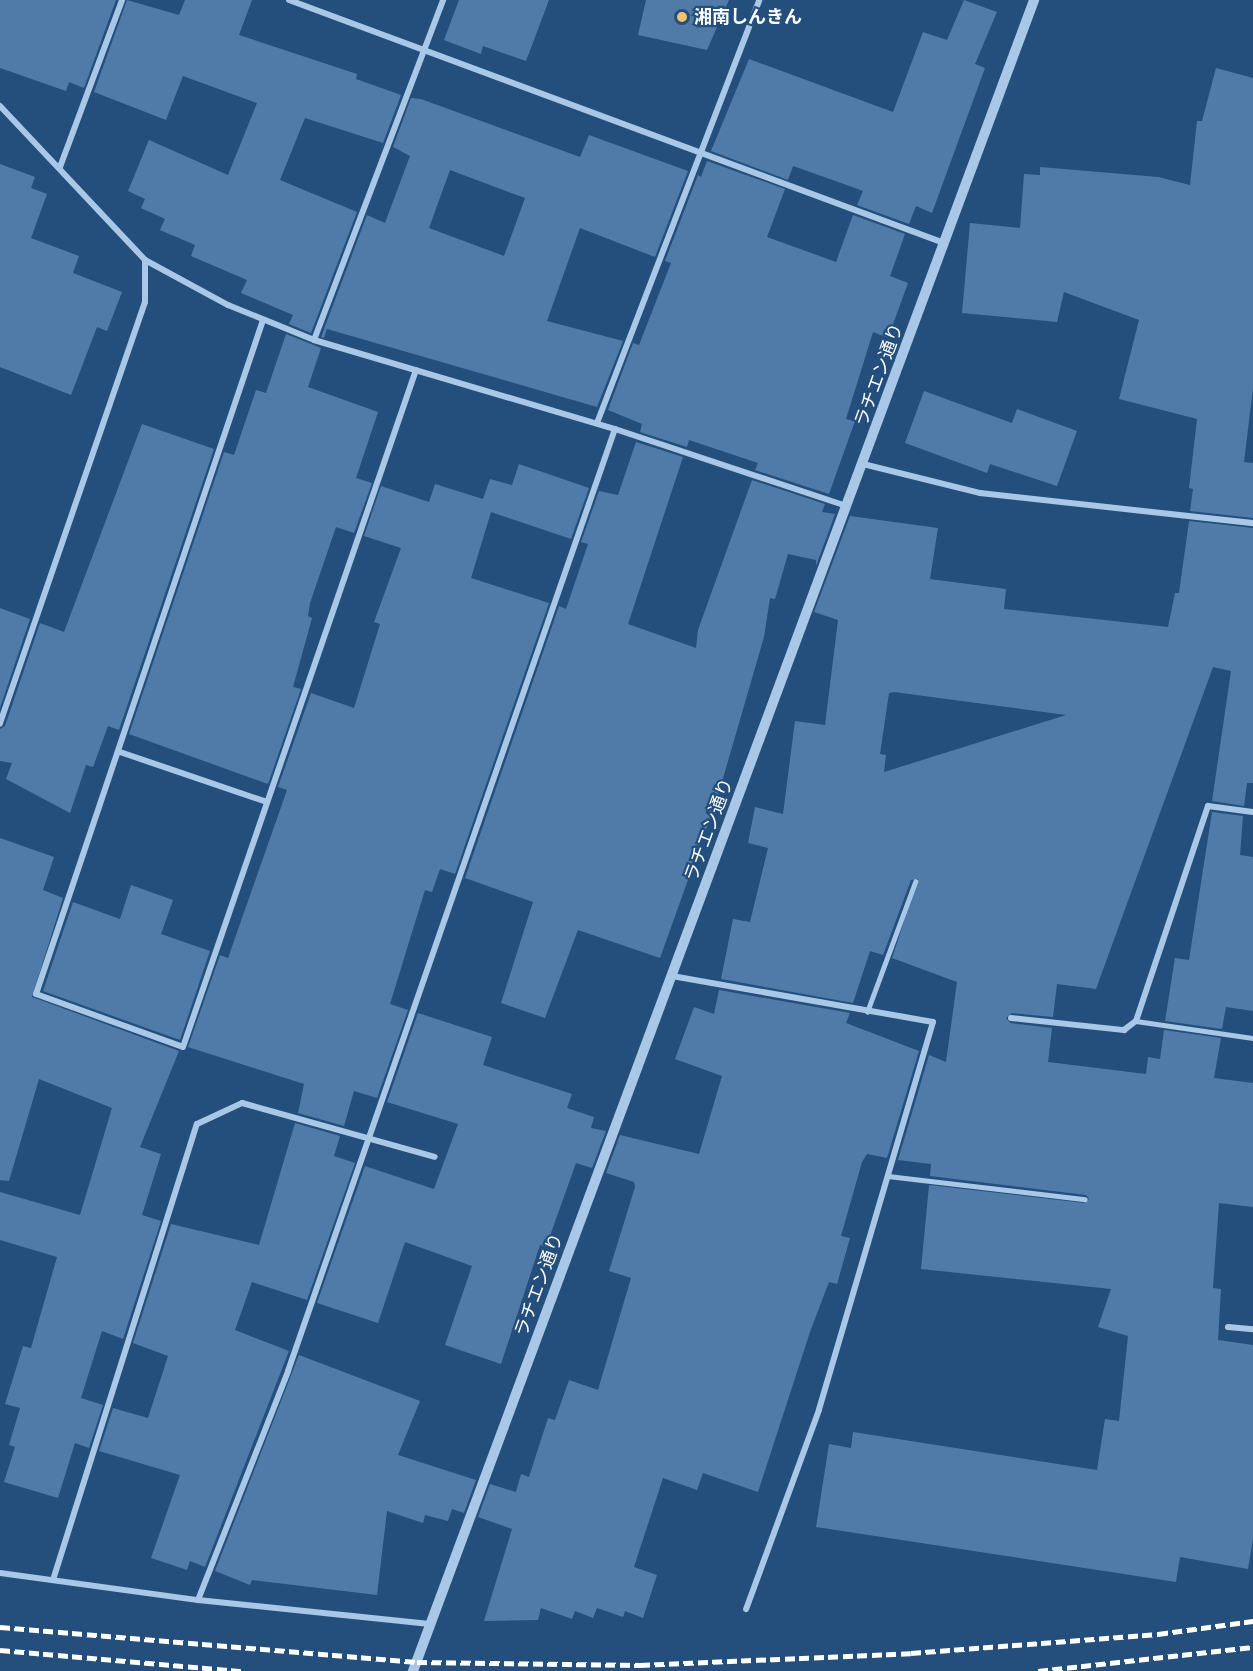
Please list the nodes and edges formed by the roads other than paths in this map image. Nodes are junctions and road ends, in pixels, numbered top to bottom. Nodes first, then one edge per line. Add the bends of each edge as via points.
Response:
1 (122, 0) edge
2 (289, 0) edge
3 (443, 0) edge
4 (759, 0) edge
5 (1034, 0) edge
6 (424, 50) junction
7 (0, 106) edge
8 (700, 153) junction
9 (60, 167) junction
10 (944, 243) junction
11 (145, 260) junction
12 (263, 320) junction
13 (314, 340) junction
14 (416, 370) junction
15 (597, 423) junction
16 (615, 429) junction
17 (864, 464) junction
18 (847, 507) junction
19 (1253, 523) edge
20 (2, 711) edge
21 (0, 724) edge
22 (120, 752) junction
23 (267, 802) junction
24 (1253, 812) edge
25 (915, 882) dead end
26 (672, 976) junction
27 (867, 1012) junction
28 (1011, 1018) dead end
29 (1136, 1022) junction
30 (1253, 1038) edge
31 (370, 1139) junction
32 (435, 1157) dead end
33 (888, 1176) junction
34 (1085, 1199) dead end
35 (1228, 1327) dead end
36 (1253, 1329) edge
37 (0, 1573) edge
38 (53, 1580) junction
39 (198, 1600) junction
40 (746, 1609) dead end
41 (430, 1624) junction
42 (413, 1671) edge

1 - 9 street
2 - 6 street
3 - 6 street
4 - 8 street
5 - 10 street, ラチエン通り
6 - 8 street
6 - 13 street
7 - 9 street
8 - 10 street
8 - 15 street
9 - 11 street
10 - 17 street, ラチエン通り
11 - 12 street
11 - 20 street via 145,302
12 - 13 street
12 - 22 street
13 - 14 street
14 - 15 street
14 - 23 street
15 - 16 street
16 - 18 street
16 - 31 street
17 - 18 street, ラチエン通り
17 - 19 street via 980,493
18 - 26 street, ラチエン通り
20 - 21 street
22 - 23 street
22 - 23 street via 36,994 183,1047
24 - 29 street via 1208,807
25 - 27 lane
26 - 27 street
26 - 41 street, ラチエン通り
27 - 33 street via 933,1022
28 - 29 street via 1124,1030
29 - 30 lane
31 - 32 street
31 - 38 street via 242,1102 197,1124
31 - 39 street via 288,1371
33 - 34 lane
33 - 40 street via 819,1410
35 - 36 street
37 - 38 street
38 - 39 street
39 - 41 street
41 - 42 street, ラチエン通り

